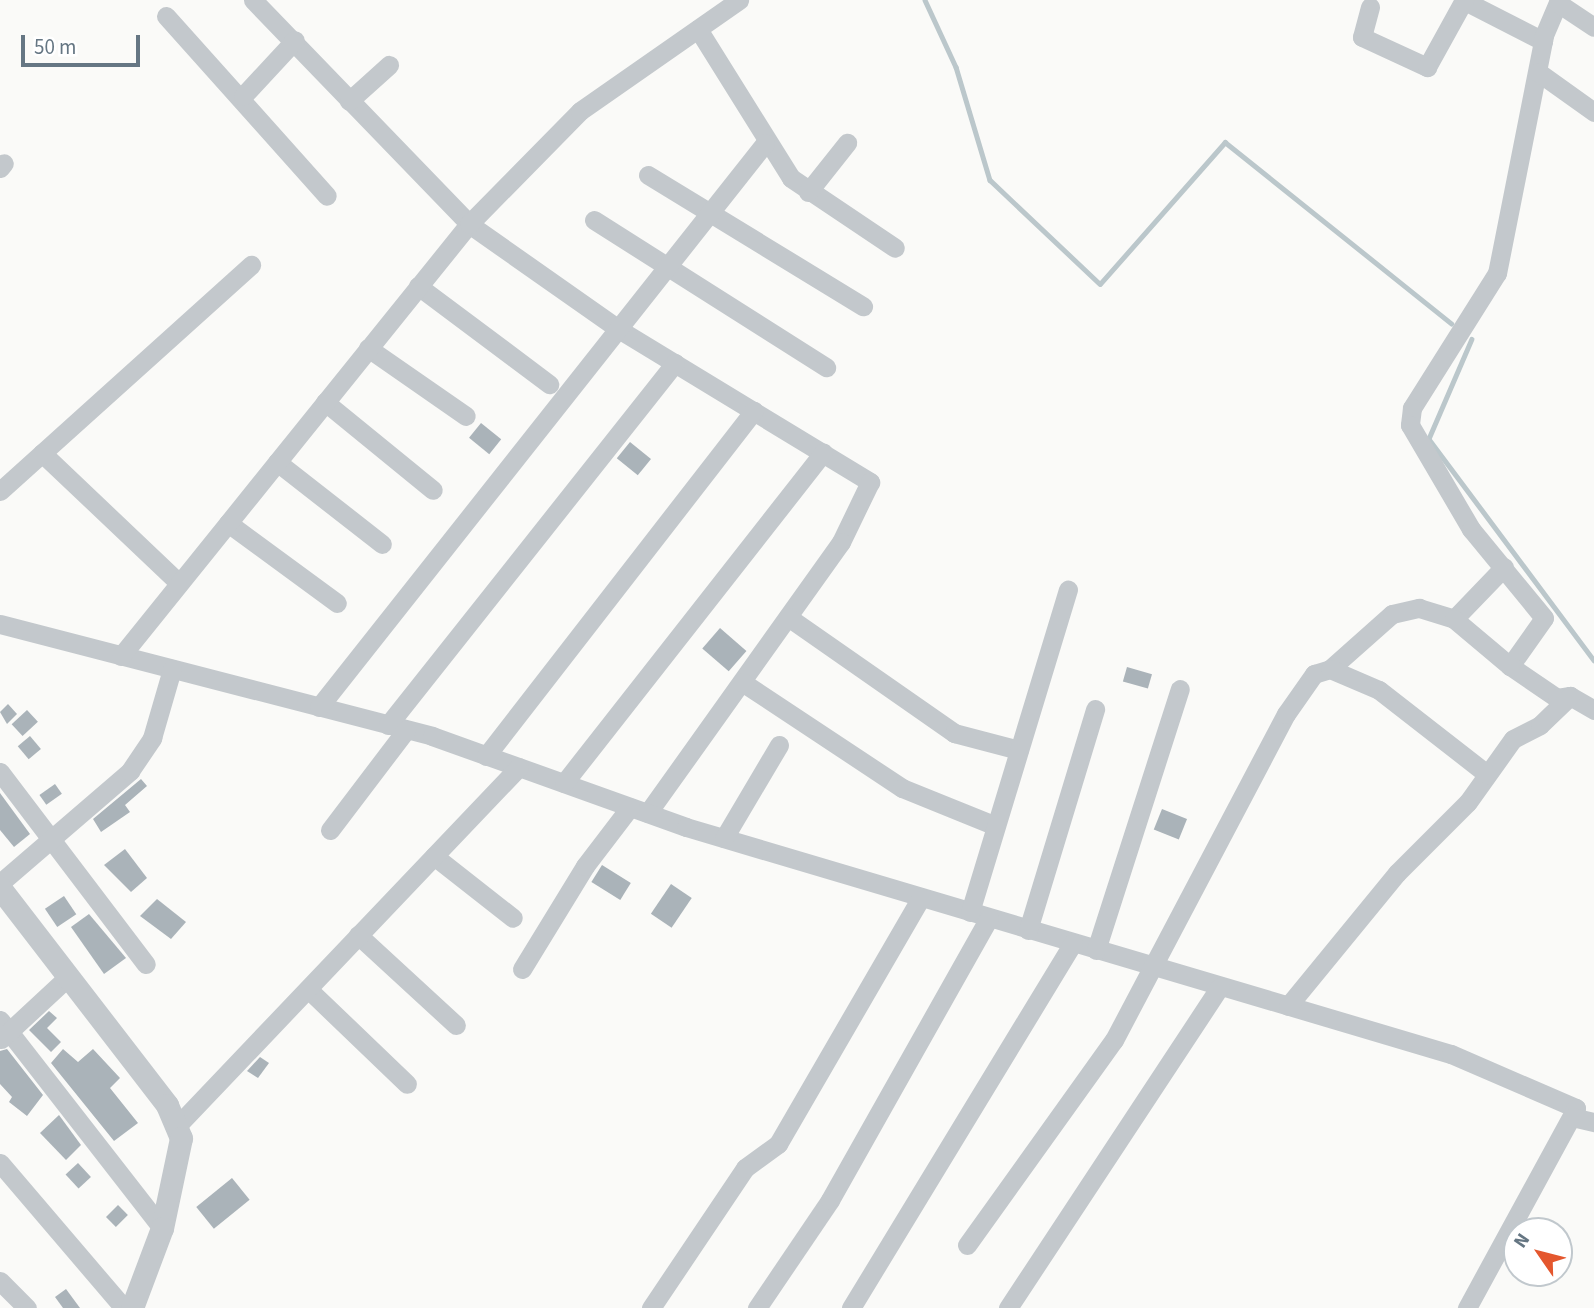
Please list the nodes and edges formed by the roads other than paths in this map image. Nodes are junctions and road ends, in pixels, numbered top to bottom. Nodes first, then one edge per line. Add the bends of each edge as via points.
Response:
1 (253, 0) edge
2 (739, 0) edge
3 (1464, 0) edge
4 (1559, 2) edge
5 (1370, 7) dead end
6 (166, 16) dead end
7 (1594, 27) edge
8 (698, 29) junction
9 (295, 40) junction
10 (1543, 41) junction
11 (389, 65) dead end
12 (1538, 72) junction
13 (243, 96) junction
14 (349, 101) junction
15 (1594, 112) edge
16 (847, 143) dead end
17 (765, 144) junction
18 (648, 175) dead end
19 (808, 192) junction
20 (327, 196) dead end
21 (713, 214) junction
22 (594, 220) dead end
23 (469, 223) junction
24 (895, 248) dead end
25 (251, 265) dead end
26 (670, 267) junction
27 (418, 286) junction
28 (863, 306) dead end
29 (620, 330) junction
30 (368, 348) junction
31 (675, 363) junction
32 (826, 367) dead end
33 (549, 384) dead end
34 (325, 402) junction
35 (754, 411) junction
36 (466, 416) dead end
37 (42, 453) junction
38 (823, 453) junction
39 (276, 462) junction
40 (433, 490) dead end
41 (0, 491) edge
42 (228, 523) junction
43 (382, 544) dead end
44 (1504, 567) junction
45 (179, 583) junction
46 (1068, 590) dead end
47 (337, 603) dead end
48 (788, 617) junction
49 (1454, 619) junction
50 (0, 624) edge
51 (121, 656) junction
52 (1510, 666) junction
53 (172, 669) junction
54 (1330, 669) junction
55 (742, 682) junction
56 (1180, 689) dead end
57 (1570, 696) junction
58 (319, 707) junction
59 (1095, 709) dead end
60 (1594, 710) edge
61 (397, 727) junction
62 (779, 745) dead end
63 (1019, 750) junction
64 (486, 756) junction
65 (519, 767) junction
66 (0, 772) edge
67 (1487, 774) junction
68 (564, 783) junction
69 (639, 810) junction
70 (996, 826) junction
71 (330, 830) dead end
72 (724, 838) junction
73 (51, 843) junction
74 (434, 856) junction
75 (0, 883) edge
76 (0, 888) edge
77 (921, 897) junction
78 (980, 915) junction
79 (513, 918) dead end
80 (1028, 930) junction
81 (358, 935) junction
82 (1073, 943) junction
83 (1096, 950) junction
84 (146, 964) dead end
85 (1152, 967) junction
86 (522, 970) dead end
87 (69, 976) junction
88 (1220, 986) junction
89 (308, 989) junction
90 (1288, 1006) junction
91 (456, 1026) dead end
92 (3, 1031) edge
93 (407, 1084) dead end
94 (1572, 1117) junction
95 (1594, 1122) edge
96 (176, 1127) junction
97 (0, 1163) edge
98 (162, 1228) junction
99 (967, 1245) dead end
100 (0, 1281) edge
101 (27, 1308) edge
102 (124, 1308) edge
103 (132, 1308) edge
104 (652, 1308) edge
105 (757, 1308) edge
106 (851, 1308) edge
107 (1008, 1308) edge
108 (1467, 1308) edge

1 - 9 street
2 - 8 street
3 - 5 street via 1427,67 1362,37
3 - 10 street
4 - 7 street
4 - 10 street
6 - 13 street
8 - 17 street
8 - 23 street via 580,111
9 - 13 street
9 - 14 street
10 - 12 street
11 - 14 street
12 - 15 street
12 - 44 street via 1497,273 1412,408 1410,425 1471,529
13 - 20 street
14 - 23 street
16 - 19 street
17 - 19 street
17 - 21 street
18 - 21 street
19 - 24 street
21 - 26 street
21 - 28 street
22 - 26 street
23 - 27 street
23 - 29 street
25 - 37 street
26 - 29 street
26 - 32 street
27 - 30 street
27 - 33 street
29 - 31 street
29 - 58 street
30 - 34 street
30 - 36 street
31 - 35 street
31 - 61 street
34 - 39 street
34 - 40 street
35 - 38 street
35 - 64 street
37 - 41 street
37 - 45 street
38 - 48 street via 870,482 841,542
38 - 68 street
39 - 42 street
39 - 43 street
42 - 45 street
42 - 47 street
44 - 49 street
44 - 52 street via 1544,618
45 - 51 street
46 - 63 street
48 - 55 street
48 - 63 street via 954,733
49 - 52 street
49 - 54 street via 1404,610
50 - 51 street
51 - 53 street
52 - 57 street via 1557,698
53 - 58 street
53 - 73 street via 145,752
54 - 67 street via 1395,699
54 - 85 street via 1314,674 1286,714
55 - 69 street
55 - 70 street via 902,788
56 - 83 street
57 - 60 street
57 - 67 street via 1540,725 1513,738
58 - 61 street
59 - 80 street
61 - 64 street
61 - 71 street
62 - 72 street
63 - 70 street
64 - 65 street
65 - 68 street
65 - 74 street
66 - 73 street
67 - 90 street
68 - 69 street
69 - 72 street
69 - 86 street via 585,866
70 - 78 street
72 - 77 street
73 - 75 street
73 - 84 street
74 - 79 street
74 - 81 street
76 - 87 street
77 - 78 street
77 - 104 street via 778,1144 744,1168
78 - 80 street
78 - 105 street via 830,1200
80 - 82 street
81 - 89 street
81 - 91 street
82 - 83 street
82 - 106 street
83 - 85 street
85 - 88 street
85 - 99 street via 1114,1040
87 - 92 street
87 - 96 street via 167,1105
88 - 90 street
88 - 107 street
89 - 93 street
89 - 96 street
90 - 94 street via 1451,1054 1576,1108
92 - 98 street
94 - 95 street
94 - 108 street
96 - 98 street via 176,1179
97 - 102 street
98 - 103 street
100 - 101 street

